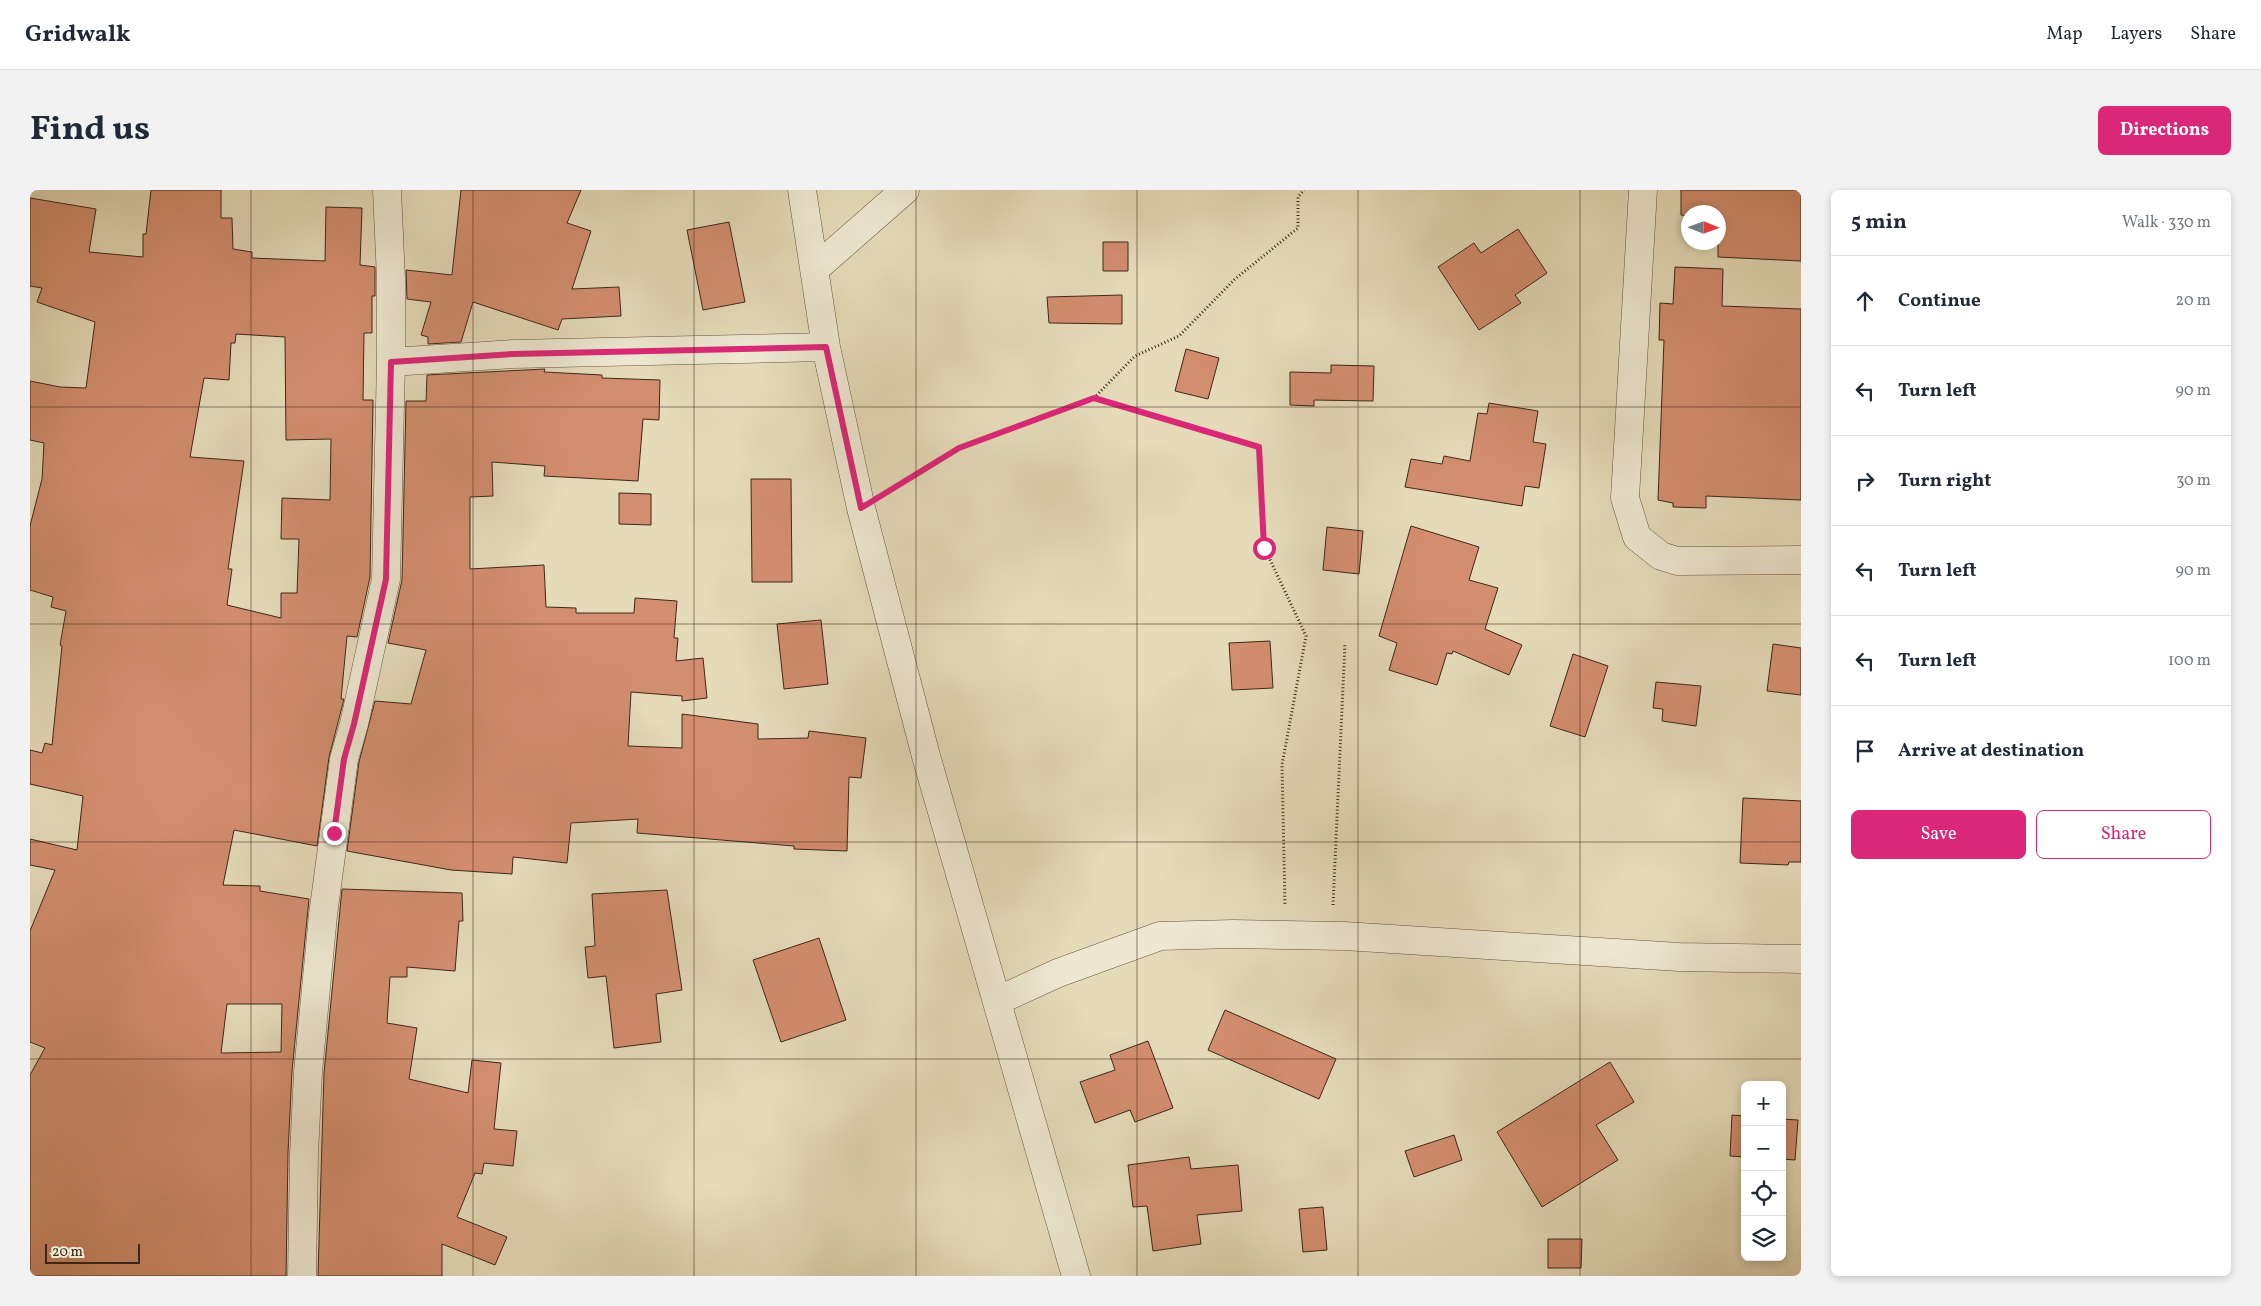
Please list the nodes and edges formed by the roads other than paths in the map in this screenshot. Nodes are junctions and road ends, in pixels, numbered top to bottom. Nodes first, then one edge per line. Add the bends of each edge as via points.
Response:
1 (387, 190) edge
2 (802, 190) edge
3 (905, 190) edge
4 (1642, 190) edge
5 (816, 268) junction
6 (826, 347) junction
7 (391, 362) junction
8 (1801, 560) edge
9 (1801, 959) edge
10 (997, 1001) junction
11 (302, 1276) edge
12 (1076, 1276) edge

1 - 7 street
2 - 5 street
3 - 5 street
4 - 8 street via 1626,498 1638,537 1661,556 1677,561
5 - 6 street
6 - 7 street via 513,354
6 - 10 street via 861,508 926,756
7 - 11 street via 386,579 344,759 322,915 308,1072
9 - 10 street via 1679,957 1331,936 1160,936 1058,973
10 - 12 street

